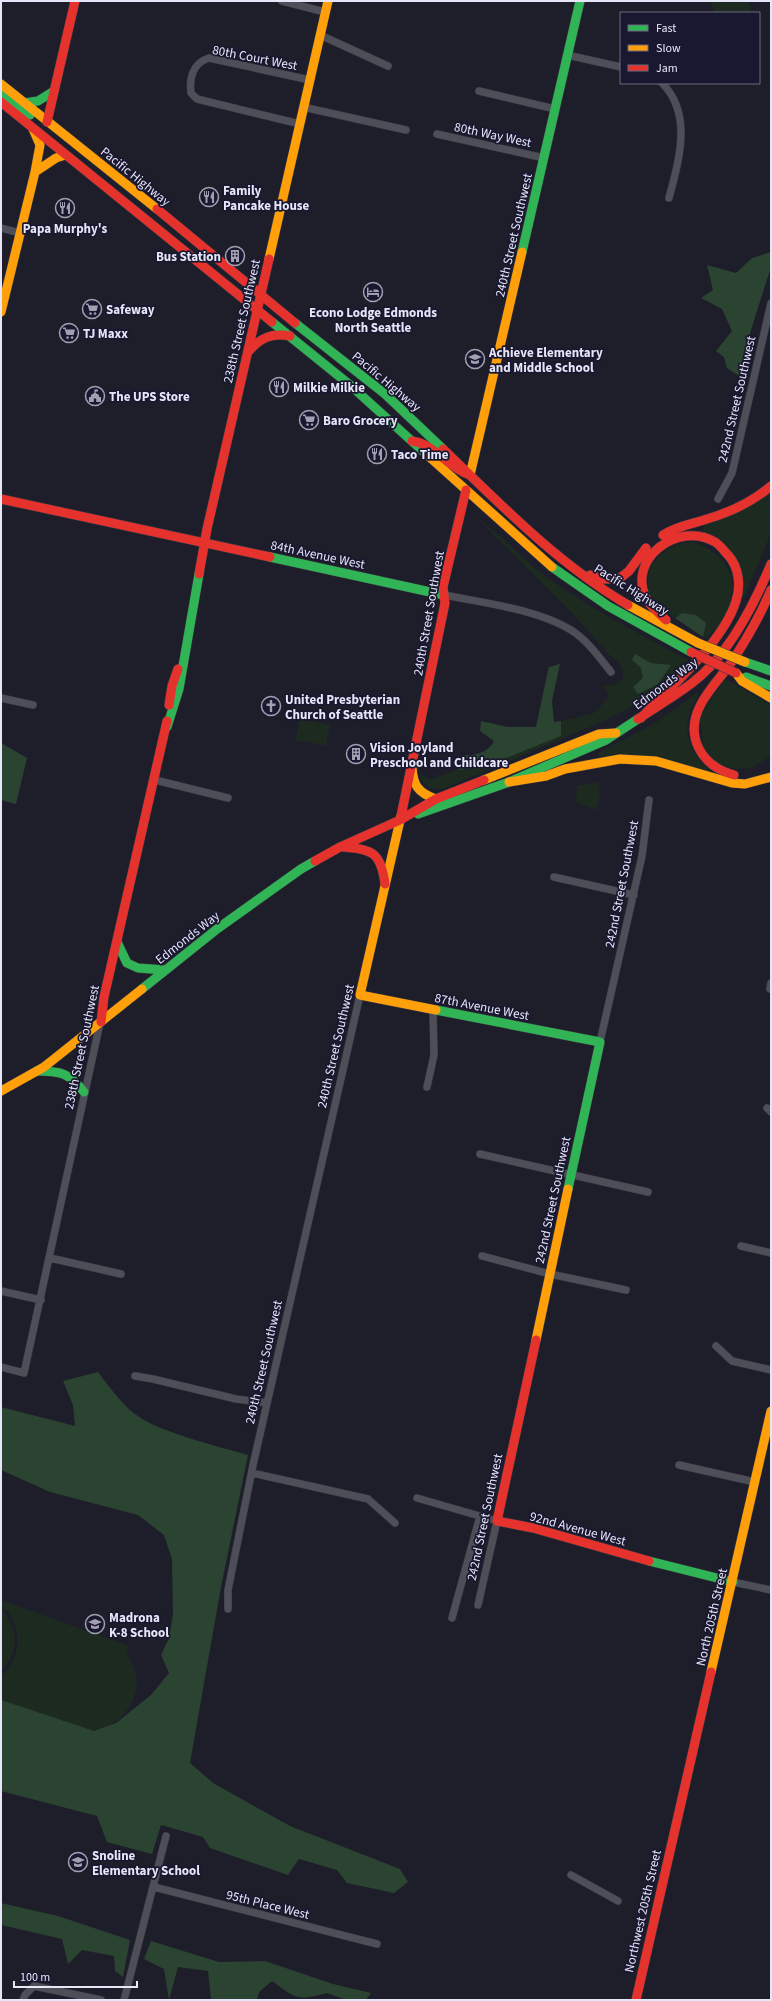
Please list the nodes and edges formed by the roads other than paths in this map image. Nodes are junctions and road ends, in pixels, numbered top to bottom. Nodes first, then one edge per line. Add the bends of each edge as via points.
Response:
1 (74, 1) edge
2 (282, 1) edge
3 (328, 1) edge
4 (580, 1) edge
5 (325, 12) junction
6 (320, 35) junction
7 (568, 55) junction
8 (388, 66) dead end
9 (620, 67) edge
10 (310, 80) junction
11 (1, 84) edge
12 (663, 84) edge
13 (54, 91) junction
14 (479, 91) dead end
15 (1, 93) edge
16 (1, 102) edge
17 (24, 103) junction
18 (304, 107) junction
19 (555, 109) junction
20 (47, 122) junction
21 (300, 124) junction
22 (32, 128) junction
23 (406, 130) dead end
24 (436, 134) dead end
25 (65, 155) junction
26 (544, 158) junction
27 (35, 172) junction
28 (669, 198) dead end
29 (1, 228) edge
30 (20, 233) junction
31 (260, 295) junction
32 (771, 303) edge
33 (257, 309) junction
34 (1, 312) edge
35 (290, 336) junction
36 (248, 353) junction
37 (412, 441) junction
38 (470, 475) junction
39 (771, 486) edge
40 (466, 490) junction
41 (1, 499) edge
42 (718, 499) dead end
43 (520, 523) junction
44 (205, 543) junction
45 (771, 564) edge
46 (577, 569) junction
47 (771, 590) edge
48 (444, 595) junction
49 (698, 643) junction
50 (771, 671) edge
51 (611, 672) dead end
52 (736, 673) junction
53 (771, 686) edge
54 (1, 698) edge
55 (771, 698) edge
56 (33, 705) dead end
57 (641, 718) junction
58 (616, 733) junction
59 (412, 767) junction
60 (769, 773) edge
61 (155, 780) junction
62 (510, 782) junction
63 (228, 798) dead end
64 (436, 799) junction
65 (649, 800) dead end
66 (400, 820) junction
67 (340, 847) junction
68 (554, 877) dead end
69 (385, 884) junction
70 (634, 895) junction
71 (117, 942) junction
72 (166, 970) junction
73 (360, 995) junction
74 (433, 1010) junction
75 (101, 1022) junction
76 (600, 1042) junction
77 (37, 1071) junction
78 (427, 1087) dead end
79 (1, 1091) edge
80 (84, 1092) junction
81 (480, 1154) dead end
82 (570, 1176) junction
83 (648, 1192) dead end
84 (741, 1246) dead end
85 (771, 1253) edge
86 (482, 1256) dead end
87 (50, 1258) junction
88 (121, 1274) dead end
89 (550, 1274) junction
90 (626, 1290) dead end
91 (1, 1291) edge
92 (41, 1300) junction
93 (716, 1346) dead end
94 (1, 1367) edge
95 (771, 1370) edge
96 (135, 1376) dead end
97 (267, 1403) junction
98 (771, 1411) edge
99 (679, 1465) dead end
100 (252, 1473) junction
101 (755, 1482) junction
102 (417, 1498) dead end
103 (480, 1516) junction
104 (497, 1521) junction
105 (395, 1523) dead end
106 (733, 1582) junction
107 (771, 1590) edge
108 (478, 1605) dead end
109 (228, 1608) dead end
110 (452, 1618) dead end
111 (674, 1828) joint
112 (166, 1836) dead end
113 (571, 1875) dead end
114 (154, 1887) junction
115 (618, 1901) dead end
116 (377, 1944) dead end
117 (23, 2000) edge
118 (101, 2000) edge
119 (124, 2000) edge
120 (636, 2000) edge

1 - 13 main road
2 - 5 street
3 - 5 main road, 238th Street Southwest
4 - 7 main road, 240th Street Southwest
5 - 6 main road, 238th Street Southwest
6 - 8 street
6 - 10 main road, 238th Street Southwest
7 - 9 street
7 - 19 main road, 240th Street Southwest
10 - 18 main road, 238th Street Southwest
10 - 21 street, 80th Court West via 209,58 202,60 195,67 191,76 191,93 197,100
11 - 17 main road, Pacific Highway
12 - 28 street via 678,107 682,132 680,159
13 - 17 main road via 38,101
13 - 20 main road
14 - 19 street
15 - 20 main road via 41,124
16 - 22 main road, Pacific Highway
17 - 20 main road, Pacific Highway
18 - 21 main road, 238th Street Southwest
18 - 23 street
19 - 26 main road, 240th Street Southwest
20 - 31 main road, Pacific Highway
21 - 31 main road, 238th Street Southwest
22 - 25 main road, Pacific Highway
22 - 27 main road via 41,145
24 - 26 street, 80th Way West
25 - 27 main road
25 - 33 main road, Pacific Highway
26 - 38 main road, 240th Street Southwest
27 - 30 main road
29 - 30 street
30 - 34 main road
31 - 33 main road, 238th Street Southwest
31 - 38 main road, Pacific Highway via 385,394
32 - 42 street, 242nd Street Southwest via 732,473
33 - 35 main road, Pacific Highway
33 - 36 main road, 238th Street Southwest
35 - 36 main road via 267,335 256,342
35 - 37 main road, Pacific Highway via 350,385
36 - 44 main road, 238th Street Southwest
37 - 38 main road via 423,442 456,471
37 - 40 main road, Pacific Highway
38 - 43 main road, Pacific Highway
39 - 46 main road via 740,508 669,531 654,540 631,570 619,580 604,580
40 - 43 main road via 480,493 511,521
40 - 48 main road, 240th Street Southwest via 443,587
40 - 52 main road, Pacific Highway, bridge via 555,570 608,606 691,652
41 - 44 main road, 84th Avenue West
43 - 46 main road, Pacific Highway
44 - 48 main road, 84th Avenue West
44 - 61 main road, 238th Street Southwest via 185,648 172,686 167,727
45 - 57 main road, Edmonds Way via 760,591 728,646 693,682
46 - 49 main road, Pacific Highway via 610,594
47 - 60 main road via 761,614 734,659 700,704 694,727 695,738 703,756 718,769 740,776
48 - 51 street, 84th Avenue West via 539,616 557,623 572,631 593,649
48 - 59 main road, 240th Street Southwest via 445,604
49 - 50 main road, Pacific Highway, bridge
49 - 57 main road via 654,610 643,590 643,572 652,553 670,539 686,535 714,541 729,554 737,571 738,596 731,614 710,645
52 - 53 main road, Pacific Highway
52 - 55 main road via 742,681
54 - 56 street
57 - 58 main road, Edmonds Way
58 - 62 main road, Edmonds Way via 606,740
58 - 64 main road, Edmonds Way via 599,734
59 - 64 main road via 415,787 420,793
59 - 66 main road, 240th Street Southwest
60 - 62 main road via 745,784 732,783 656,761 620,759
61 - 63 street
61 - 71 main road, 238th Street Southwest
62 - 66 main road, Edmonds Way
64 - 66 main road, Edmonds Way
65 - 70 street, 242nd Street Southwest
66 - 67 main road, Edmonds Way
66 - 69 main road, 240th Street Southwest
67 - 69 main road via 361,848 376,854 383,867
67 - 72 main road, Edmonds Way via 284,881 217,929
68 - 70 street
69 - 73 main road, 240th Street Southwest
70 - 76 street, 242nd Street Southwest
71 - 72 main road via 127,963 138,968
71 - 75 main road, 238th Street Southwest
72 - 75 main road, Edmonds Way
73 - 74 main road, 87th Avenue West
73 - 97 street, 240th Street Southwest
74 - 76 main road, 87th Avenue West
74 - 78 street via 434,1055
75 - 77 main road, Edmonds Way
75 - 80 street, 238th Street Southwest
76 - 82 main road, 242nd Street Southwest
77 - 79 main road, Edmonds Way
77 - 80 main road via 60,1071 75,1080
80 - 87 street, 238th Street Southwest
81 - 82 street
82 - 83 street
82 - 89 main road, 242nd Street Southwest
84 - 85 street
86 - 89 street
87 - 88 street
87 - 92 street, 238th Street Southwest
89 - 90 street
89 - 104 main road, 242nd Street Southwest
91 - 92 street
92 - 94 street, 238th Street Southwest via 24,1373
93 - 95 street via 732,1361
96 - 97 street via 236,1399
97 - 100 street, 240th Street Southwest
98 - 101 main road, North 205th Street
99 - 101 street
100 - 105 street via 368,1499
100 - 109 street, 240th Street Southwest via 228,1590
101 - 106 main road, North 205th Street
102 - 103 street, 92nd Avenue West
103 - 104 street, 92nd Avenue West
103 - 110 street, 242nd Street Southwest
104 - 106 main road, 92nd Avenue West via 533,1528
104 - 108 street, 242nd Street Southwest
106 - 107 street
106 - 111 main road, North 205th Street
111 - 120 main road, Northwest 205th Street
112 - 114 street
113 - 115 street
114 - 116 street, 95th Place West
114 - 119 street
117 - 118 street via 34,1986

